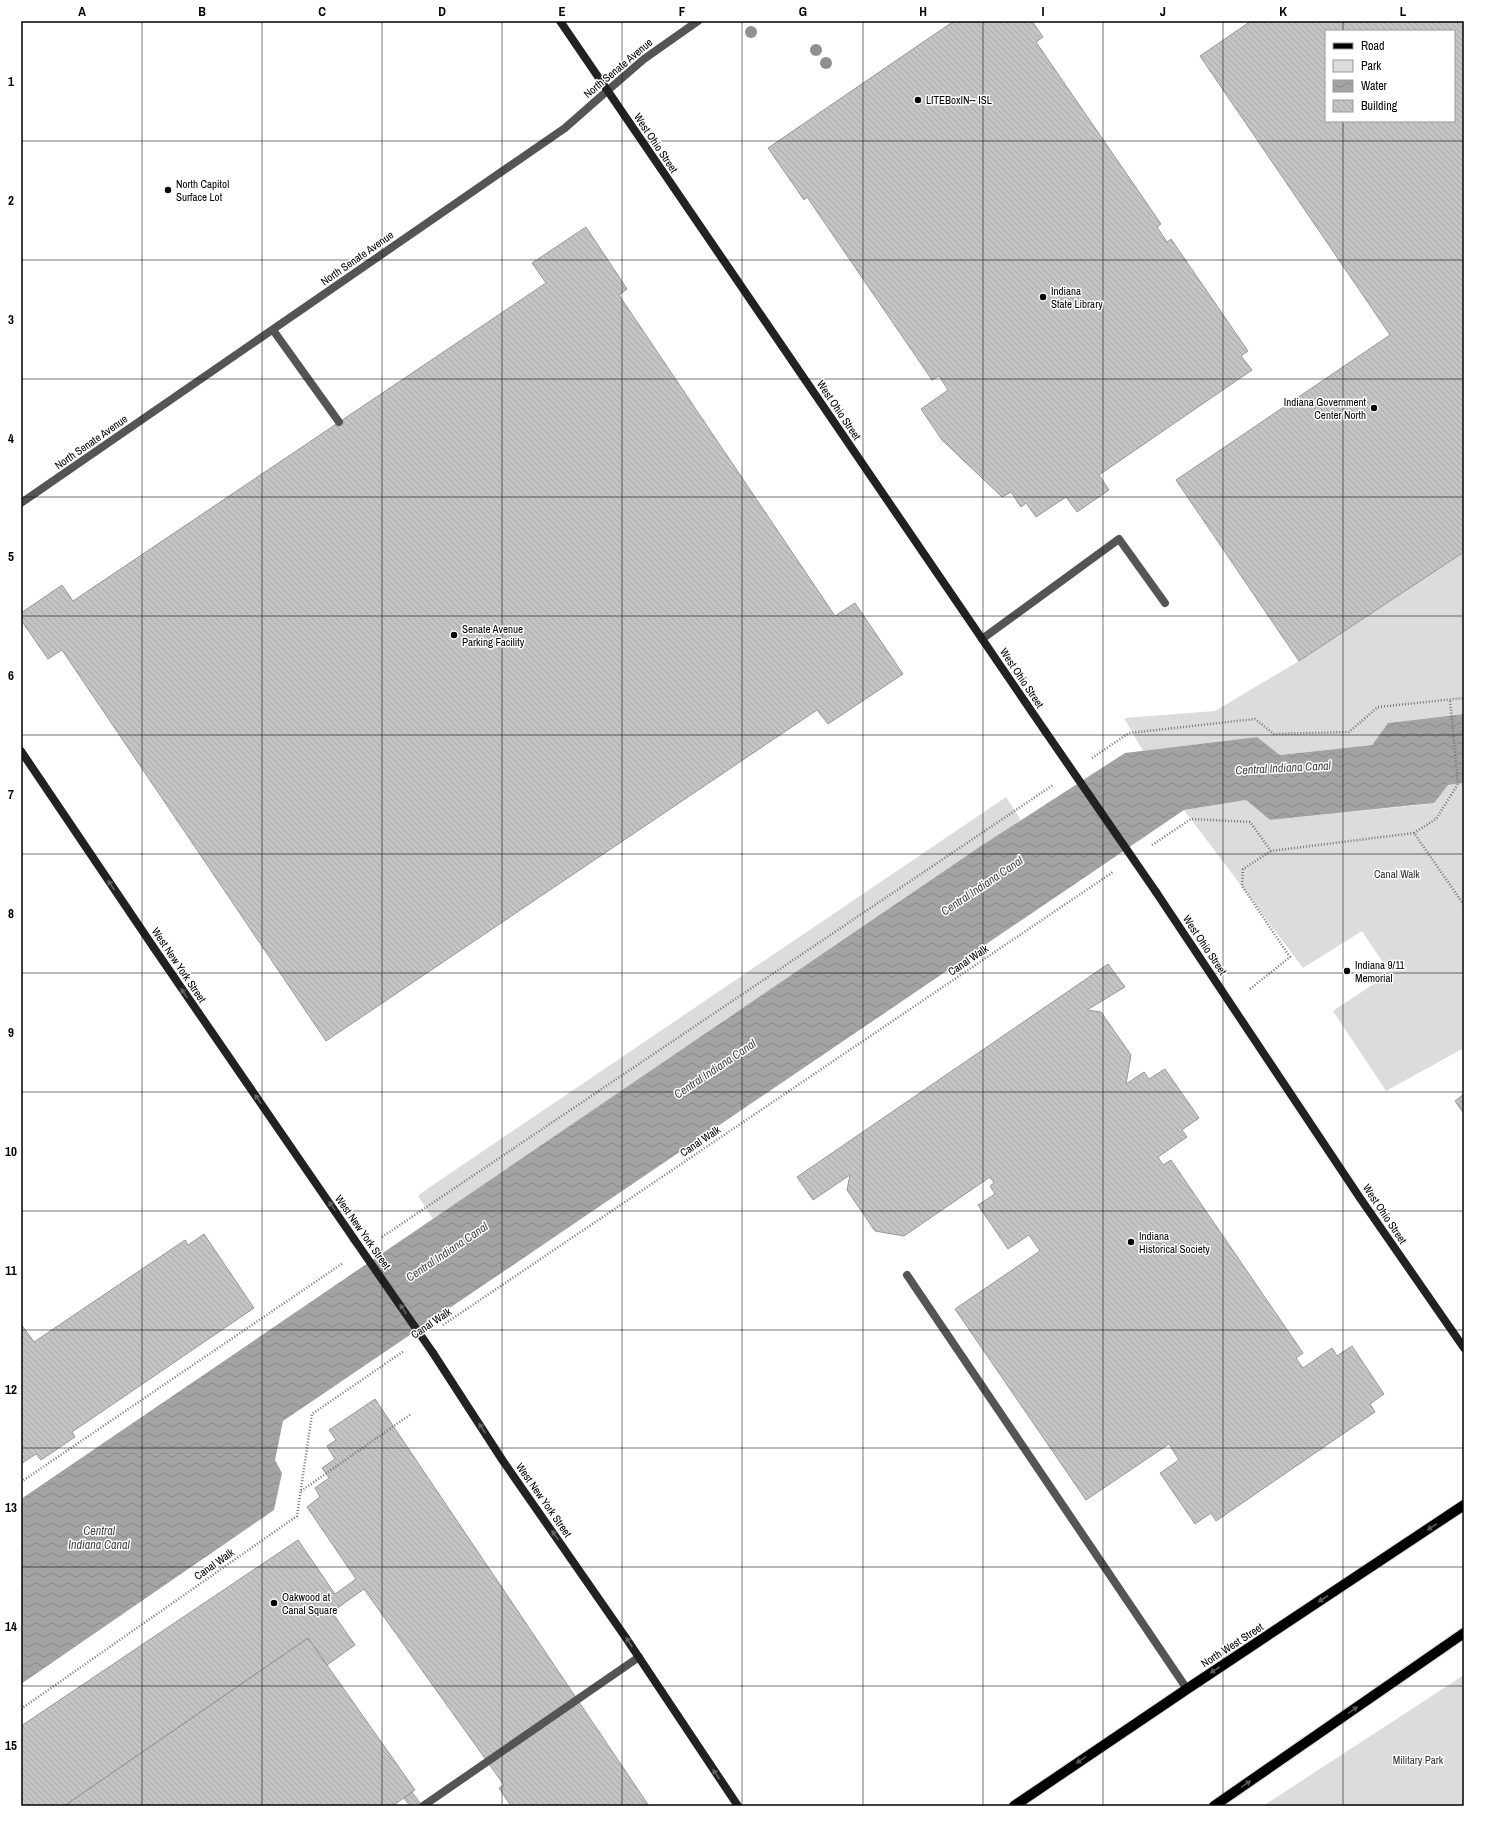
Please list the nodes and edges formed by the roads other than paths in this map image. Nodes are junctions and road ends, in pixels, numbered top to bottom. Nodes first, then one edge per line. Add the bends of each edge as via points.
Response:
1 (560, 21) edge
2 (698, 21) edge
3 (608, 91) junction
4 (273, 330) junction
5 (339, 422) dead end
6 (21, 503) edge
7 (1165, 603) dead end
8 (982, 639) junction
9 (21, 751) edge
10 (907, 1275) dead end
11 (1464, 1348) edge
12 (1464, 1505) edge
13 (1464, 1632) edge
14 (639, 1658) junction
15 (1187, 1689) junction
16 (423, 1806) edge
17 (738, 1806) edge
18 (1014, 1806) edge
19 (1214, 1806) edge

1 - 3 main road, West Ohio Street
2 - 3 street, North Senate Avenue via 644,59
3 - 4 street, North Senate Avenue via 565,128
3 - 8 main road, West Ohio Street
4 - 5 street
4 - 6 street, North Senate Avenue
7 - 8 street via 1119,539
8 - 11 main road, West Ohio Street, bridge
14 -> 9 main road, West New York Street, bridge
10 - 15 street
12 -> 15 main road, North West Street
19 -> 13 main road
14 - 16 street
17 -> 14 main road, West New York Street
15 -> 18 main road, North West Street

